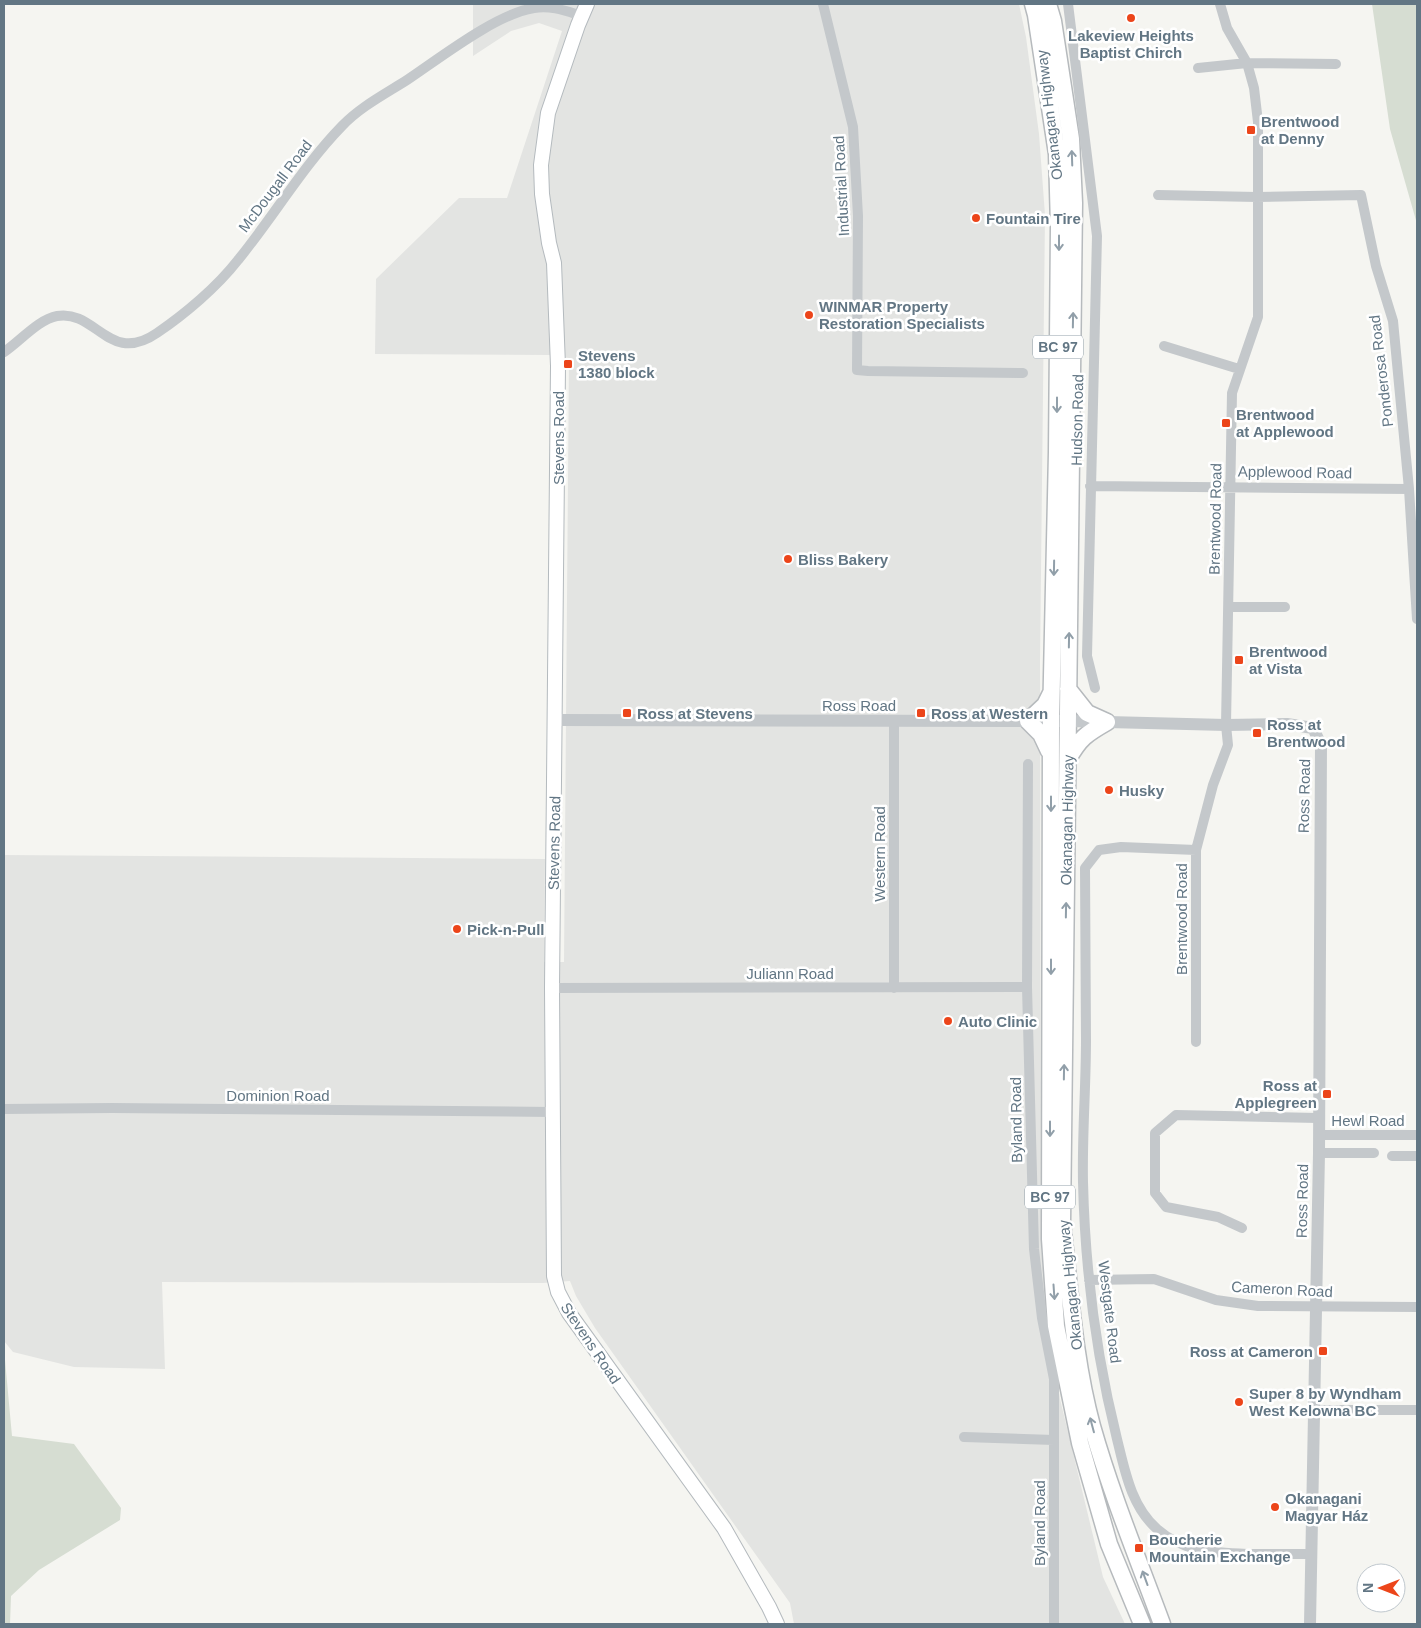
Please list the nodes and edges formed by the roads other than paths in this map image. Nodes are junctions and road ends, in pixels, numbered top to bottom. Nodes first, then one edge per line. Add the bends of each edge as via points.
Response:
1 (823, 4) edge
2 (1033, 4) edge
3 (1048, 4) edge
4 (1068, 4) edge
5 (1220, 4) edge
6 (585, 10) edge
7 (1247, 63) junction
8 (1336, 64) dead end
9 (1198, 68) dead end
10 (1158, 195) dead end
11 (1257, 197) junction
12 (1164, 346) dead end
13 (4, 352) edge
14 (1239, 369) junction
15 (1023, 373) dead end
16 (1090, 486) junction
17 (1231, 486) junction
18 (1409, 489) junction
19 (1229, 607) junction
20 (1285, 607) dead end
21 (1417, 619) edge
22 (1095, 688) dead end
23 (1068, 689) junction
24 (1052, 692) junction
25 (555, 720) junction
26 (1028, 720) junction
27 (1051, 720) junction
28 (894, 721) junction
29 (1068, 721) junction
30 (1107, 722) junction
31 (1226, 725) junction
32 (1051, 756) junction
33 (1068, 759) junction
34 (1028, 764) dead end
35 (1196, 850) junction
36 (1027, 987) junction
37 (552, 988) junction
38 (894, 988) junction
39 (1196, 1042) dead end
40 (4, 1109) edge
41 (552, 1112) junction
42 (1318, 1118) junction
43 (1319, 1135) junction
44 (1417, 1135) edge
45 (1319, 1153) junction
46 (1374, 1153) dead end
47 (1392, 1156) dead end
48 (1417, 1156) edge
49 (1242, 1228) dead end
50 (1089, 1280) junction
51 (1316, 1307) junction
52 (1417, 1307) edge
53 (1315, 1410) junction
54 (1417, 1410) edge
55 (964, 1437) dead end
56 (1054, 1440) junction
57 (1310, 1554) junction
58 (776, 1624) edge
59 (1054, 1624) edge
60 (1142, 1624) edge
61 (1162, 1624) edge
62 (1310, 1624) edge

1 - 15 street, Industrial Road via 853,127 858,216 857,370
2 -> 24 highway, Okanagan Highway / BC 97 via 1057,154 1059,227
23 -> 3 highway, Okanagan Highway / BC 97 via 1074,204 1071,139
4 - 16 street, Hudson Road via 1097,236
5 - 7 street, Brentwood Road via 1227,28
6 - 13 street, McDougall Road via 550,7 515,13 478,33 357,113 334,134 226,274 157,334 136,343 122,343 79,319 56,316 41,323
6 - 25 main road, Stevens Road via 548,113 541,165 542,194 554,263 558,366
7 - 8 street
7 - 9 street
7 - 11 street, Brentwood Road via 1258,122
10 - 11 street
11 - 14 street, Brentwood Road via 1258,317
11 - 18 street, Ponderosa Road via 1360,195 1376,266 1393,321
12 - 14 street
14 - 17 street, Brentwood Road via 1232,393
16 - 17 street, Applewood Road
16 - 22 street, Hudson Road via 1087,656
17 - 18 street, Applewood Road
17 - 19 street, Brentwood Road
18 - 21 street, Ponderosa Road
19 - 20 street
19 - 31 street, Brentwood Road
23 - 29 highway, Okanagan Highway / BC 97
23 - 30 highway via 1087,713
24 - 26 highway via 1045,705
24 - 27 highway, Okanagan Highway / BC 97
25 - 28 street, Ross Road
25 - 37 main road, Stevens Road
26 - 27 street, Ross Road
26 - 28 street, Ross Road
26 - 32 highway via 1041,734
27 - 29 street, Ross Road
27 - 32 highway, Okanagan Highway / BC 97
28 - 38 street, Western Road
29 - 30 street, Ross Road
29 - 33 highway, Okanagan Highway / BC 97
30 - 31 street, Ross Road
30 - 33 highway via 1084,735
31 - 35 street, Brentwood Road via 1228,745 1213,785
31 - 42 street, Ross Road via 1286,724 1313,728 1321,745
32 -> 60 highway, Okanagan Highway / BC 97 via 1050,1239 1056,1326 1080,1443 1106,1535
61 -> 33 highway, Okanagan Highway / BC 97 via 1092,1425 1078,1355 1062,1222
34 - 36 street, Byland Road
35 - 39 street, Brentwood Road
35 - 50 street, Westgate Road via 1121,847 1099,850 1084,868 1086,1041 1083,1182
36 - 38 street, Juliann Road
36 - 56 street, Byland Road via 1034,1249 1042,1318 1054,1379
37 - 38 street, Juliann Road
37 - 41 main road, Stevens Road
40 - 41 street, Dominion Road
41 - 58 main road, Stevens Road via 553,1257 558,1292 569,1313 724,1528
42 - 43 street, Ross Road
42 - 49 street via 1176,1115 1155,1133 1155,1193 1166,1206 1218,1217
43 - 44 street, Hewl Road
43 - 45 street, Ross Road
45 - 46 street
45 - 51 street, Ross Road
47 - 48 street
50 - 51 street, Cameron Road via 1154,1279 1216,1300 1258,1306
50 - 57 street, Westgate Road via 1112,1421 1129,1485 1144,1515 1167,1537 1196,1550
51 - 52 street, Cameron Road
51 - 53 street, Ross Road
53 - 54 street
53 - 57 street, Ross Road
55 - 56 street
56 - 59 street, Byland Road
57 - 62 street, Ross Road

